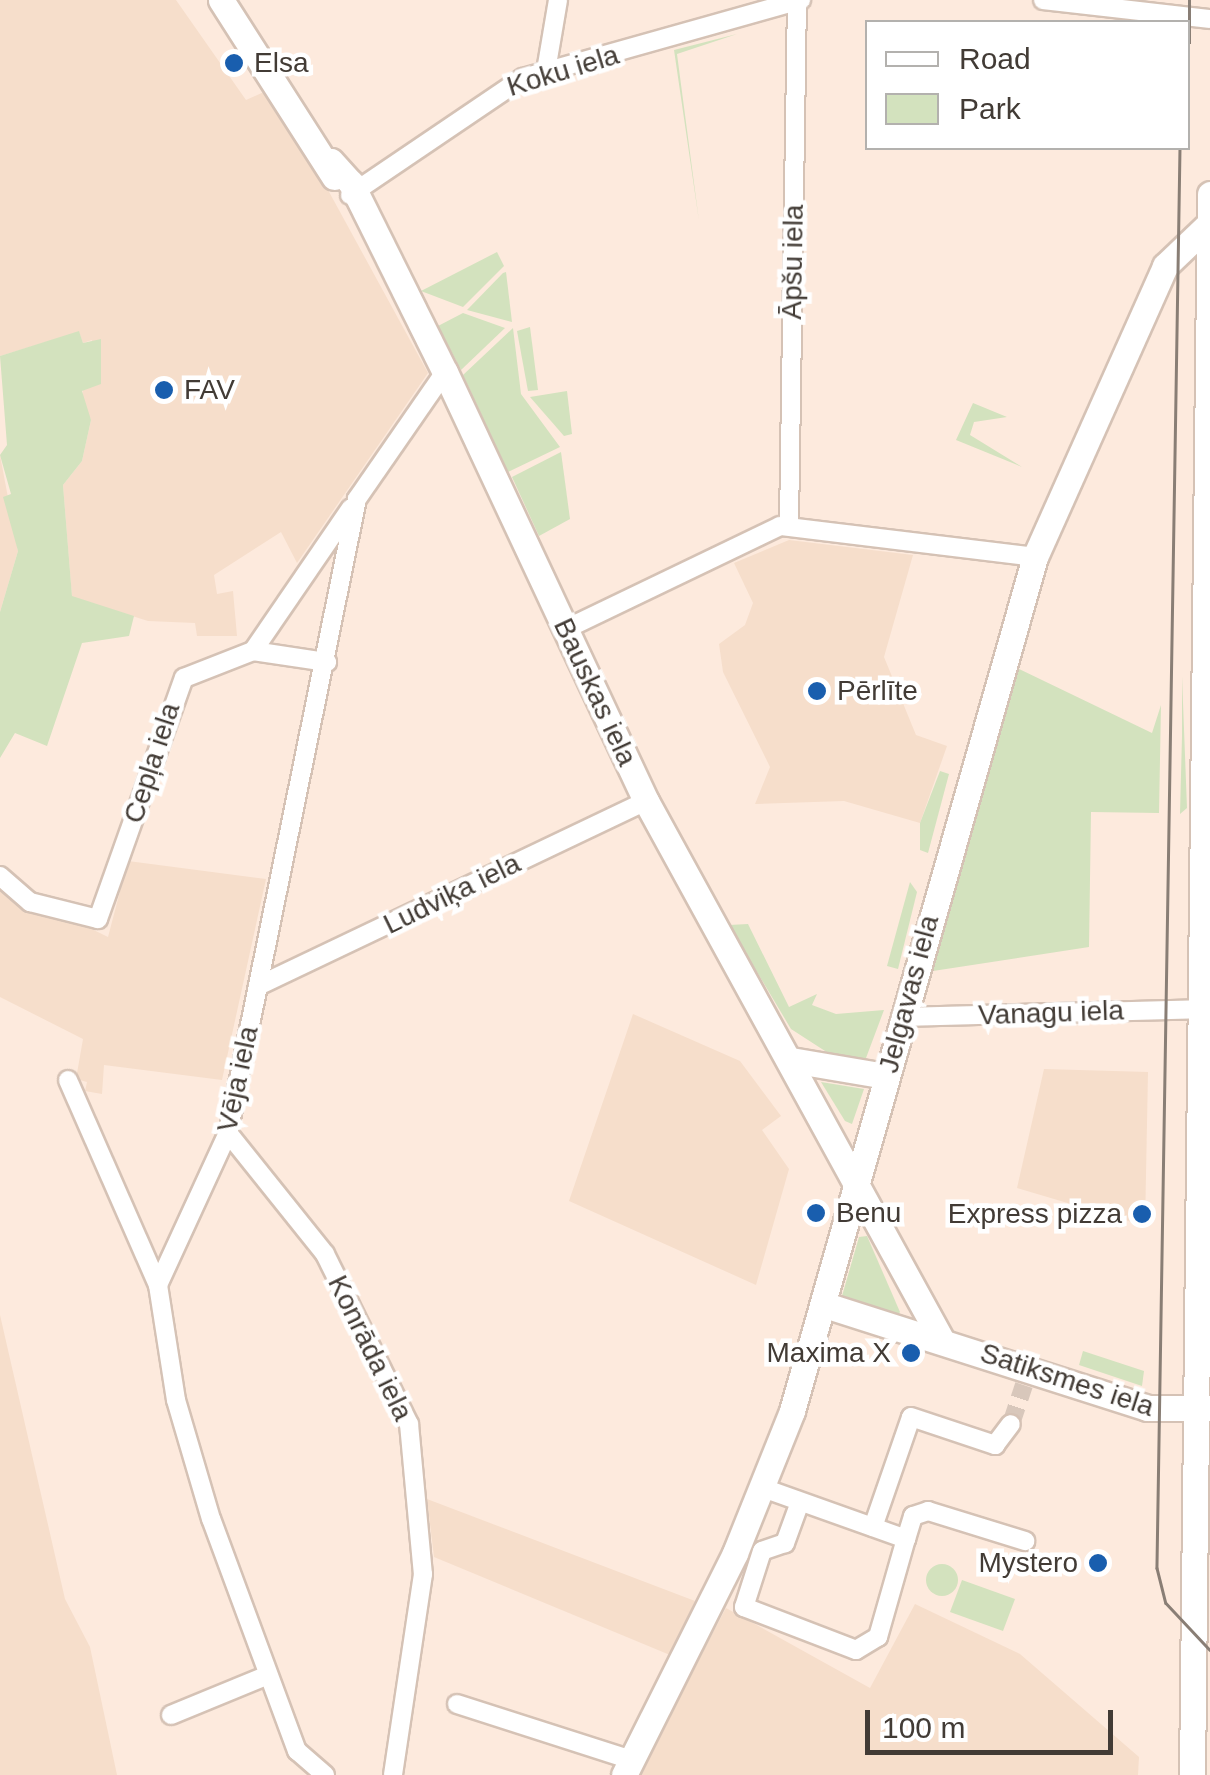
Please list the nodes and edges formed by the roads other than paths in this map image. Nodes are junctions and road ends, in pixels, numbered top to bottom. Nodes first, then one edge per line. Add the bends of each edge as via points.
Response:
1 (222, 0) edge
2 (558, 0) edge
3 (1042, 0) edge
4 (798, 1) edge
5 (1210, 20) edge
6 (546, 71) junction
7 (1210, 194) edge
8 (350, 195) junction
9 (1210, 224) edge
10 (446, 372) junction
11 (357, 499) junction
12 (1208, 505) edge
13 (790, 524) junction
14 (1034, 558) junction
15 (566, 630) junction
16 (253, 651) junction
17 (326, 662) junction
18 (646, 801) junction
19 (0, 876) edge
20 (1206, 892) edge
21 (258, 986) junction
22 (1200, 1010) junction
23 (902, 1017) junction
24 (791, 1060) junction
25 (886, 1076) junction
26 (68, 1080) dead end
27 (228, 1133) junction
28 (860, 1178) junction
29 (158, 1285) junction
30 (825, 1305) junction
31 (941, 1339) junction
32 (1202, 1410) edge
33 (1010, 1424) dead end
34 (763, 1488) junction
35 (800, 1502) junction
36 (873, 1527) junction
37 (906, 1539) junction
38 (1024, 1541) dead end
39 (1202, 1626) edge
40 (268, 1676) junction
41 (457, 1704) dead end
42 (171, 1715) dead end
43 (627, 1767) edge
44 (324, 1775) edge
45 (393, 1775) edge
46 (1192, 1775) edge

1 - 8 street, Bauskas iela
2 - 6 street
3 - 5 street
4 - 6 street, Koku iela
4 - 13 street, Āpšu iela
6 - 8 street, Koku iela via 494,92
7 - 9 street
8 - 10 street, Bauskas iela
9 - 12 street
9 - 14 street, Jelgavas iela via 1165,266
10 - 11 street, Vēja iela
10 - 15 street, Bauskas iela
11 - 16 street
11 - 17 street, Vēja iela
12 - 20 street
13 - 14 street
13 - 15 street
14 - 23 street, Jelgavas iela
15 - 18 street, Bauskas iela
16 - 17 street, Cepļa iela
16 - 19 street, Cepļa iela via 184,678 98,919 30,902
17 - 21 street, Vēja iela
18 - 21 street, Ludviķa iela
18 - 24 street, Bauskas iela
20 - 22 street
21 - 27 street, Vēja iela
22 - 23 street, Vanagu iela
22 - 32 street
23 - 25 street, Jelgavas iela
24 - 25 street
24 - 28 street, Bauskas iela
25 - 28 street, Jelgavas iela
26 - 29 street
27 - 29 street, Vēja iela
27 - 45 street, Konrāda iela via 325,1254 408,1424 423,1574
28 - 30 street, Jelgavas iela
28 - 31 street via 914,1304
29 - 40 street via 176,1400
30 - 31 street, Satiksmes iela
30 - 34 street, Jelgavas iela
31 - 32 street, Satiksmes iela via 1026,1377 1147,1408
32 - 39 street
33 - 36 street via 995,1445 911,1417
34 - 35 street
34 - 43 street, Jelgavas iela
35 - 36 street
35 - 37 street via 790,1536 762,1551 744,1607 856,1650 878,1637
36 - 37 street
37 - 38 street via 913,1516 928,1510
39 - 46 street
40 - 42 street
40 - 44 street via 296,1751
41 - 43 street

